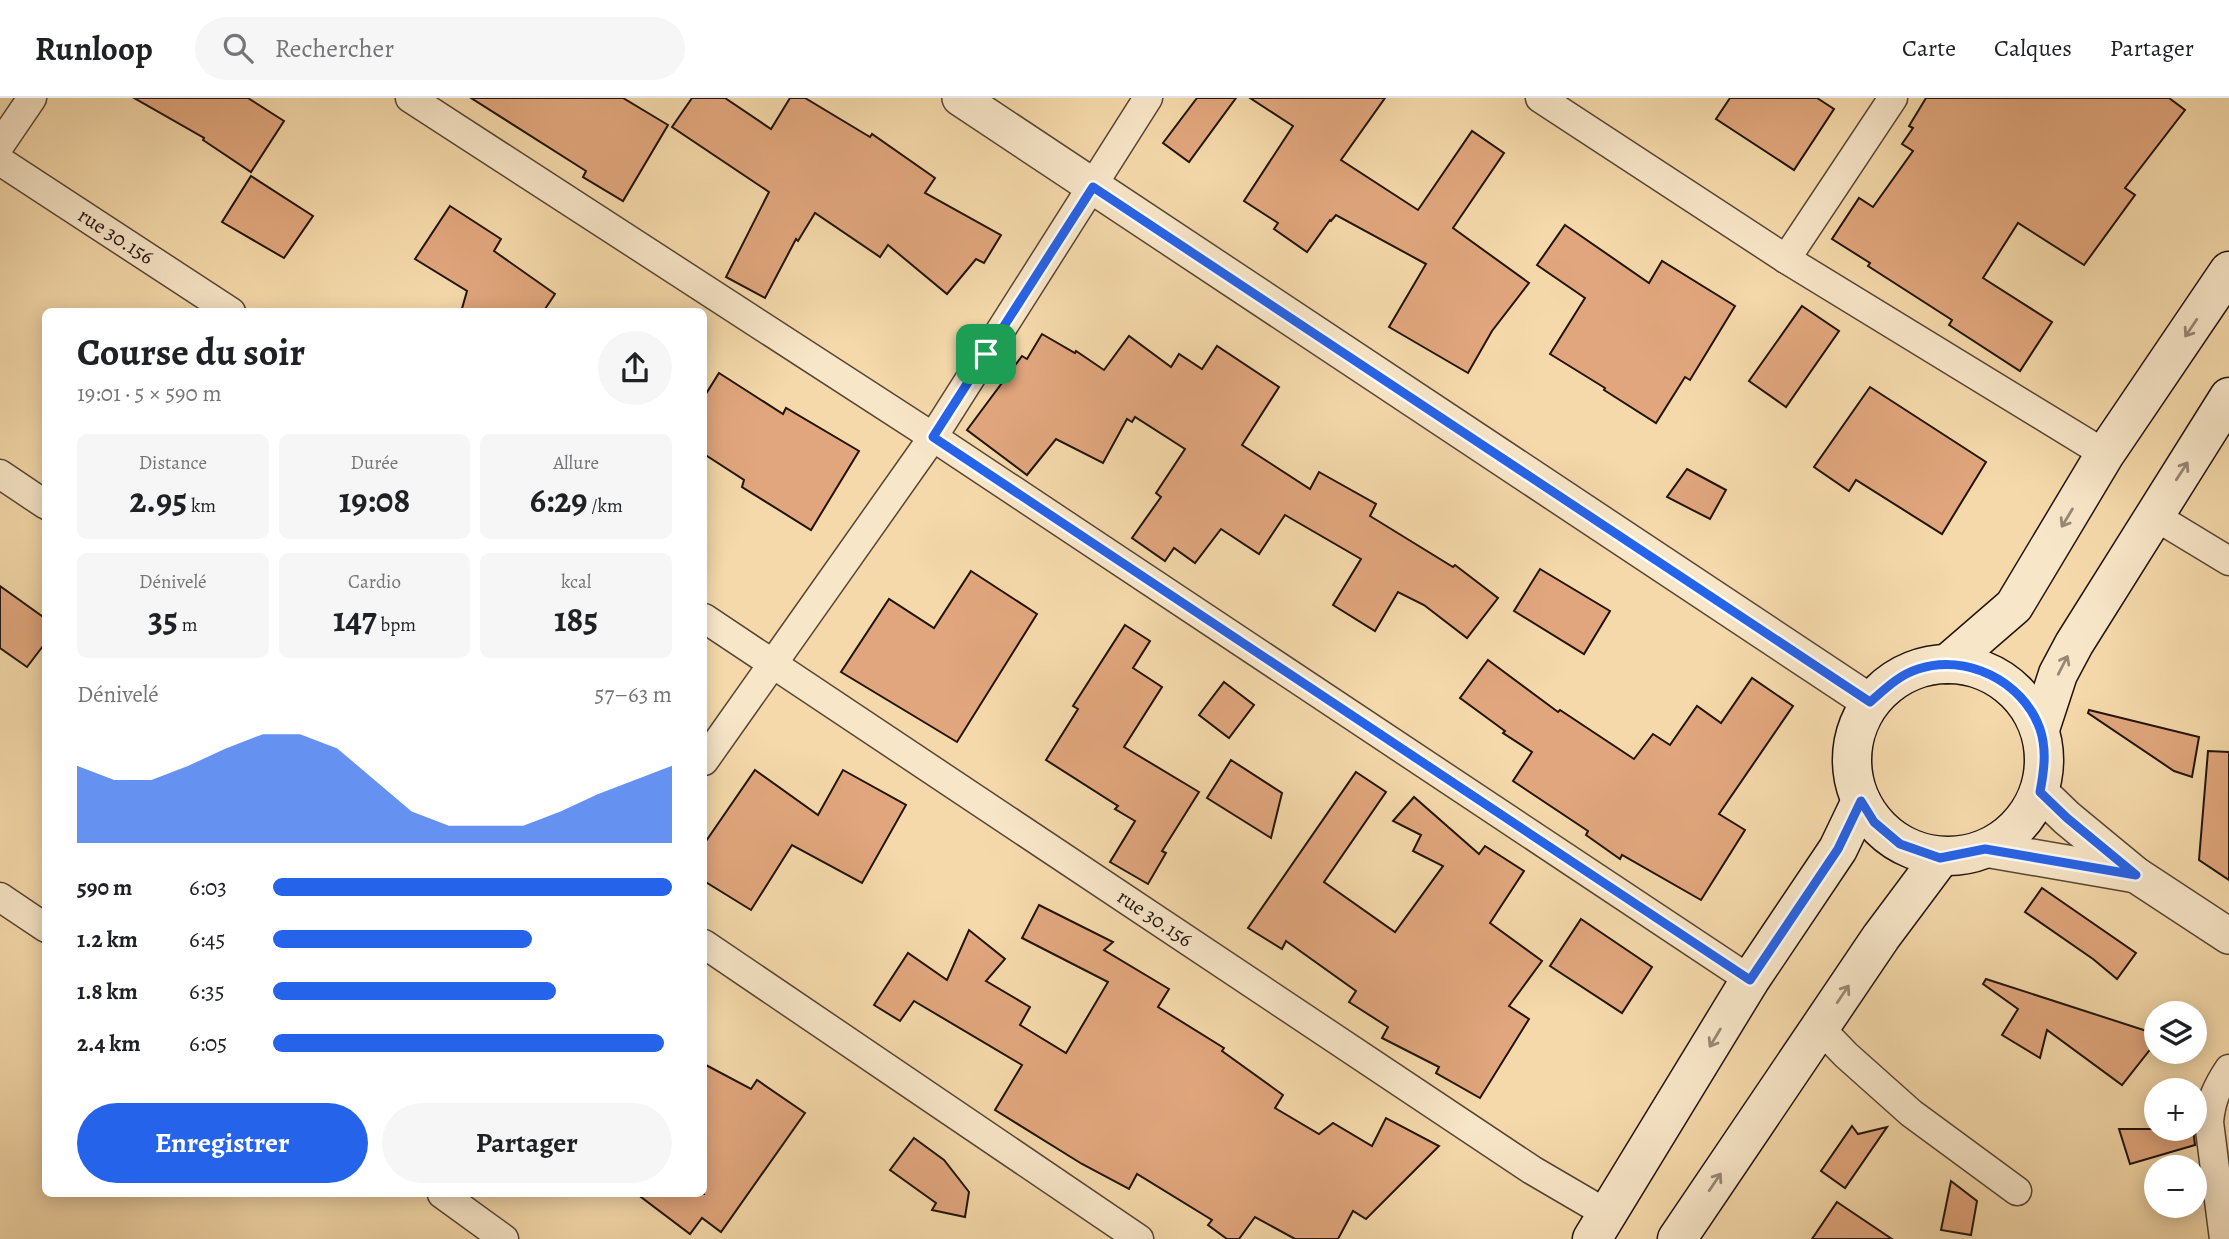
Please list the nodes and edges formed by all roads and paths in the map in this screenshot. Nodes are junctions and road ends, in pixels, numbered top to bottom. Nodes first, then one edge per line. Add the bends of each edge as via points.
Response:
1 (32, 98) edge
2 (410, 98) edge
3 (960, 98) edge
4 (1148, 98) edge
5 (1540, 98) edge
6 (1893, 98) edge
7 (0, 145) edge
8 (0, 161) edge
9 (1093, 187) junction
10 (1786, 259) junction
11 (2229, 271) edge
12 (225, 308) edge
13 (2229, 397) edge
14 (933, 437) junction
15 (2105, 454) junction
16 (0, 474) edge
17 (42, 502) edge
18 (2153, 515) junction
19 (2229, 561) edge
20 (707, 620) edge
21 (774, 663) junction
22 (1947, 664) junction
23 (1870, 702) junction
24 (2040, 729) junction
25 (707, 757) edge
26 (2040, 792) junction
27 (1861, 801) junction
28 (1985, 849) junction
29 (1940, 858) junction
30 (2136, 875) junction
31 (0, 897) edge
32 (42, 925) edge
33 (2229, 936) edge
34 (707, 946) edge
35 (1750, 980) junction
36 (1819, 1028) junction
37 (2229, 1069) edge
38 (2017, 1191) dead end
39 (446, 1197) edge
40 (1600, 1227) edge
41 (504, 1239) edge
42 (1139, 1239) edge
43 (1677, 1239) edge
44 (2224, 1239) edge

1 - 7 street
2 - 14 street
3 - 9 street
4 - 9 street
5 - 10 street
6 - 10 street
8 - 12 street, rue 30.156
9 - 14 street
9 - 23 street
10 - 15 street
11 -> 15 main road
18 -> 13 main road
14 - 21 street
14 - 35 street
15 -> 22 main road via 2014,606
16 - 17 street
18 - 19 street
24 -> 18 main road via 2058,674
20 - 21 street, rue 30.156
21 - 25 street
21 - 40 street, rue 30.156 via 1532,1170
22 - 23 main road via 1918,669 1892,682
22 - 24 main road via 1977,668 2004,681 2026,702
23 - 27 main road via 1853,745 1852,769
24 - 26 main road via 2045,760
26 - 28 main road via 2028,816 2009,835
26 - 30 street
27 - 29 main road via 1874,822 1900,844
27 - 35 main road via 1838,849
28 - 29 main road
28 - 30 street
36 -> 29 main road
30 - 33 street
31 - 32 street
34 - 42 street
35 -> 40 main road
36 - 38 street via 1911,1113
43 -> 36 main road
37 - 44 street via 2210,1103 2209,1122
39 - 41 street

